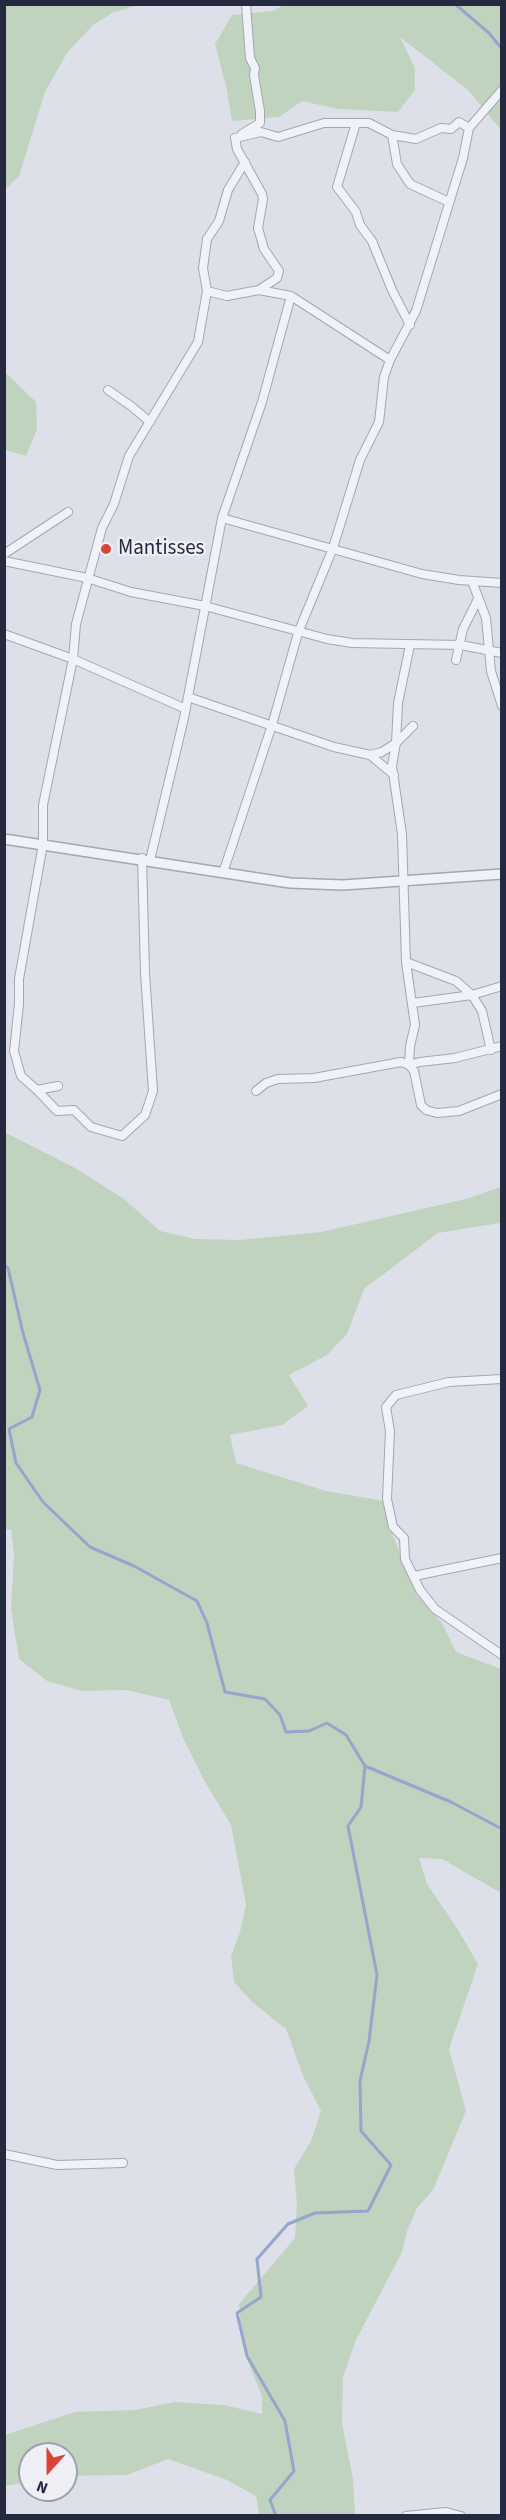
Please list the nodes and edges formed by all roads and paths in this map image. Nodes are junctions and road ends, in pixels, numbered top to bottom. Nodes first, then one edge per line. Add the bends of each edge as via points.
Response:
1 (246, 4) edge
2 (501, 90) edge
3 (356, 123) junction
4 (469, 128) junction
5 (392, 135) junction
6 (235, 138) junction
7 (244, 162) junction
8 (450, 202) junction
9 (259, 290) junction
10 (207, 291) junction
11 (291, 296) junction
12 (410, 325) junction
13 (390, 360) junction
14 (108, 390) dead end
15 (150, 422) junction
16 (68, 512) dead end
17 (222, 518) junction
18 (333, 548) junction
19 (4, 554) edge
20 (4, 561) edge
21 (87, 578) junction
22 (472, 581) junction
23 (501, 583) edge
24 (477, 601) junction
25 (205, 606) junction
26 (298, 633) junction
27 (4, 634) edge
28 (410, 645) junction
29 (461, 645) junction
30 (491, 651) junction
31 (501, 653) edge
32 (73, 659) junction
33 (456, 660) dead end
34 (188, 696) junction
35 (501, 706) edge
36 (186, 709) junction
37 (272, 725) junction
38 (412, 726) dead end
39 (396, 743) junction
40 (370, 754) junction
41 (394, 775) junction
42 (4, 838) edge
43 (43, 844) junction
44 (146, 859) junction
45 (223, 873) junction
46 (501, 874) edge
47 (402, 882) junction
48 (406, 962) junction
49 (501, 986) edge
50 (472, 994) junction
51 (413, 1003) junction
52 (501, 1046) edge
53 (491, 1050) junction
54 (409, 1065) junction
55 (58, 1086) dead end
56 (38, 1090) junction
57 (256, 1091) dead end
58 (501, 1094) edge
59 (501, 1379) edge
60 (501, 1558) edge
61 (414, 1576) junction
62 (501, 1655) edge
63 (4, 2154) edge
64 (123, 2163) dead end
65 (406, 2516) edge
66 (461, 2516) edge

1 - 6 street via 260,123
2 - 4 street
3 - 5 street via 369,123
3 - 6 street via 324,123 278,137 261,132
3 - 12 street via 337,187 372,241
4 - 5 street via 459,122 451,129 441,128 416,139
4 - 8 street
5 - 8 street via 397,164 410,183
6 - 7 street
7 - 9 street via 262,194 258,228 264,249 279,271 277,278
7 - 10 street via 228,190 219,221 207,239 203,268
8 - 12 street
9 - 10 street via 227,296
9 - 11 street
10 - 15 street via 198,342
11 - 13 street
11 - 17 street via 262,402
12 - 13 street
13 - 18 street via 379,422 360,460
14 - 15 street
15 - 21 street via 129,456
16 - 19 street
17 - 18 street
17 - 25 street
18 - 22 street via 422,574
18 - 26 street
20 - 21 street
21 - 25 street via 131,592
21 - 32 street via 76,624
22 - 23 street
22 - 24 street
24 - 29 street via 463,629
24 - 30 street via 486,618
25 - 26 street
25 - 34 street
26 - 28 street via 352,643
26 - 37 street
27 - 32 street
28 - 29 street
28 - 39 street via 398,703
29 - 30 street
29 - 33 street
30 - 31 street
30 - 35 street via 491,670
32 - 36 street
32 - 43 street via 43,805
34 - 36 street
34 - 37 street
36 - 44 street
37 - 40 street via 334,747
37 - 45 street
38 - 39 street
39 - 40 street
39 - 41 street via 392,757
40 - 41 street
41 - 47 street via 402,834
42 - 43 street
43 - 44 street
43 - 56 street via 19,979 14,1051 21,1076
44 - 45 street
44 - 56 street via 153,1091 145,1115 122,1136 91,1127 74,1110 57,1111
45 - 47 street via 290,883
46 - 47 street
47 - 48 street
48 - 50 street via 456,981
48 - 51 street
49 - 50 street
50 - 51 street
50 - 53 street via 482,1011
51 - 54 street via 415,1025
52 - 53 street
53 - 54 street
54 - 57 street via 400,1062 314,1078 278,1079
54 - 58 street via 426,1110 459,1111
55 - 56 street
59 - 61 street via 449,1382 396,1395 386,1407 390,1431 387,1499 393,1527 404,1538 405,1559
60 - 61 street
61 - 62 street via 435,1609
63 - 64 street via 57,2164
65 - 66 street via 446,2512

